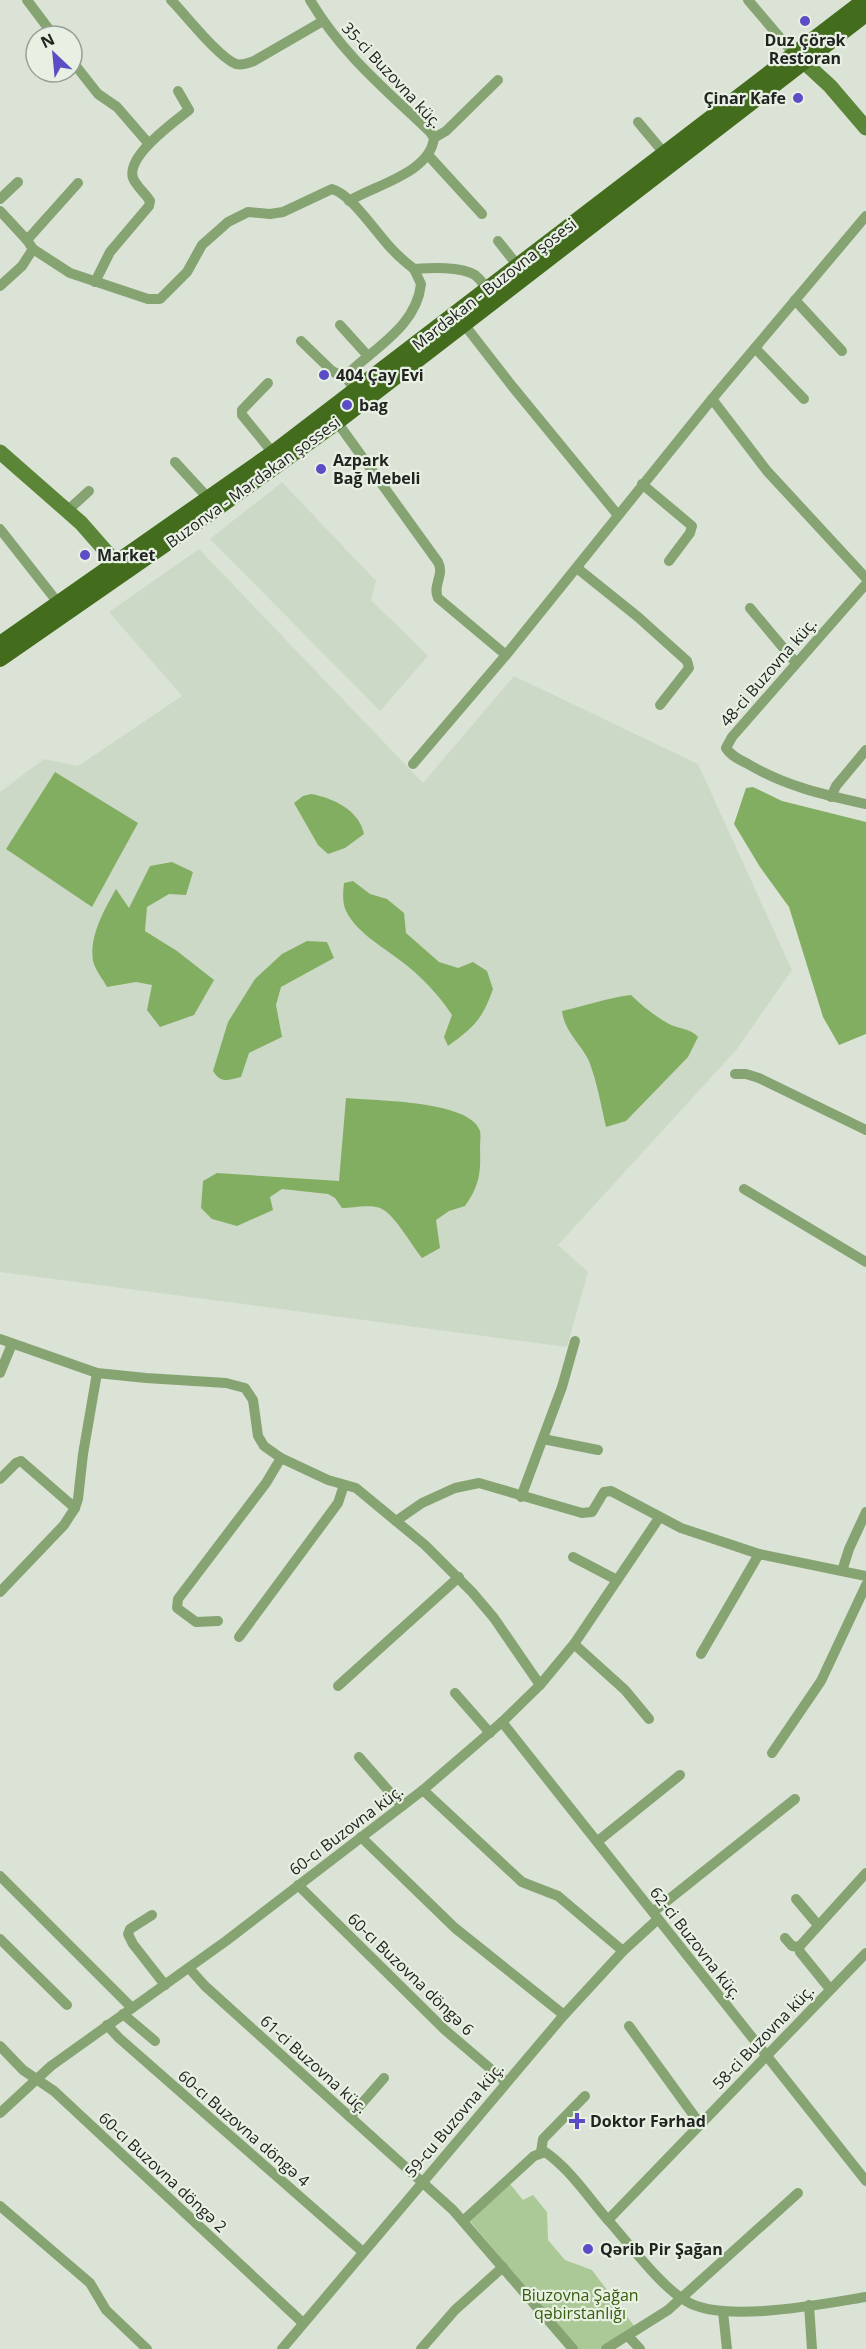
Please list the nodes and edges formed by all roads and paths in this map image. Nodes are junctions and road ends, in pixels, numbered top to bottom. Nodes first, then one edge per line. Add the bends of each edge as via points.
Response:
1 (27, 0) edge
2 (171, 0) edge
3 (310, 0) edge
4 (865, 0) edge
5 (752, 1) edge
6 (866, 15) edge
7 (323, 21) junction
8 (45, 24) edge
9 (799, 58) junction
10 (84, 76) edge
11 (498, 80) dead end
12 (178, 91) dead end
13 (638, 122) dead end
14 (866, 128) edge
15 (434, 138) junction
16 (149, 144) junction
17 (664, 153) junction
18 (428, 155) junction
19 (18, 182) dead end
20 (78, 183) dead end
21 (0, 199) edge
22 (349, 201) junction
23 (0, 211) edge
24 (482, 214) dead end
25 (866, 216) edge
26 (498, 241) dead end
27 (30, 245) junction
28 (518, 266) junction
29 (414, 269) junction
30 (95, 282) junction
31 (0, 286) edge
32 (488, 289) junction
33 (795, 300) junction
34 (463, 323) junction
35 (340, 325) dead end
36 (301, 342) dead end
37 (755, 348) junction
38 (842, 351) dead end
39 (368, 357) junction
40 (268, 383) dead end
41 (351, 385) junction
42 (712, 399) junction
43 (804, 399) dead end
44 (337, 422) junction
45 (0, 452) edge
46 (273, 453) junction
47 (175, 462) dead end
48 (642, 484) junction
49 (89, 491) dead end
50 (208, 499) junction
51 (67, 511) junction
52 (617, 514) junction
53 (0, 529) edge
54 (669, 561) dead end
55 (117, 564) junction
56 (577, 568) junction
57 (866, 578) edge
58 (866, 584) edge
59 (59, 604) junction
60 (750, 608) dead end
61 (0, 644) edge
62 (506, 655) junction
63 (0, 659) edge
64 (796, 663) junction
65 (660, 705) dead end
66 (866, 750) edge
67 (413, 764) dead end
68 (831, 797) junction
69 (866, 804) edge
70 (735, 1074) dead end
71 (866, 1130) edge
72 (744, 1189) dead end
73 (865, 1261) edge
74 (0, 1339) edge
75 (575, 1341) dead end
76 (12, 1344) junction
77 (0, 1373) edge
78 (97, 1373) junction
79 (543, 1439) junction
80 (598, 1450) dead end
81 (281, 1458) junction
82 (0, 1479) edge
83 (344, 1485) junction
84 (521, 1497) junction
85 (75, 1508) junction
86 (866, 1512) edge
87 (659, 1518) junction
88 (396, 1521) junction
89 (759, 1554) junction
90 (573, 1557) dead end
91 (842, 1571) junction
92 (866, 1576) edge
93 (459, 1577) junction
94 (617, 1580) junction
95 (866, 1585) edge
96 (0, 1592) edge
97 (218, 1621) dead end
98 (239, 1637) dead end
99 (574, 1644) junction
100 (701, 1654) dead end
101 (540, 1685) junction
102 (338, 1686) dead end
103 (455, 1693) dead end
104 (649, 1719) dead end
105 (502, 1722) junction
106 (490, 1732) junction
107 (772, 1753) dead end
108 (359, 1757) dead end
109 (680, 1775) dead end
110 (423, 1790) junction
111 (795, 1799) dead end
112 (402, 1806) junction
113 (361, 1837) junction
114 (598, 1841) junction
115 (866, 1874) edge
116 (0, 1876) edge
117 (298, 1885) junction
118 (795, 1899) dead end
119 (152, 1915) dead end
120 (655, 1915) junction
121 (818, 1924) junction
122 (0, 1938) edge
123 (785, 1938) dead end
124 (799, 1947) junction
125 (623, 1951) junction
126 (866, 1953) edge
127 (189, 1968) junction
128 (165, 1984) junction
129 (830, 1989) junction
130 (67, 2005) dead end
131 (128, 2011) junction
132 (564, 2015) junction
133 (107, 2025) junction
134 (629, 2026) dead end
135 (155, 2042) dead end
136 (0, 2046) edge
137 (766, 2056) junction
138 (384, 2078) dead end
139 (36, 2079) junction
140 (506, 2082) junction
141 (585, 2096) dead end
142 (0, 2113) edge
143 (350, 2117) junction
144 (700, 2124) junction
145 (541, 2152) junction
146 (422, 2181) junction
147 (866, 2181) edge
148 (798, 2193) dead end
149 (0, 2207) edge
150 (608, 2220) junction
151 (463, 2221) junction
152 (363, 2252) junction
153 (503, 2267) junction
154 (866, 2297) edge
155 (681, 2299) junction
156 (809, 2305) junction
157 (723, 2312) junction
158 (303, 2323) junction
159 (628, 2336) junction
160 (428, 2347) edge
161 (147, 2349) edge
162 (282, 2349) edge
163 (573, 2349) edge
164 (606, 2349) edge
165 (640, 2349) edge
166 (727, 2349) edge
167 (812, 2349) edge

1 - 8 street
2 - 7 street via 218,50 243,65
3 - 7 street, 35-ci Buzovna küç.
4 - 9 main road, Mərdəkan - Buzovna şosesi
5 - 9 street
6 - 9 main road, Mərdəkan - Buzovna şosesi
7 - 15 street, 35-ci Buzovna küç. via 350,56
9 - 14 street via 830,86
9 - 17 main road, Mərdəkan - Buzovna şosesi
9 - 34 main road, Buzonva - Mərdəkan şossesi via 785,76
10 - 16 street
11 - 15 street
12 - 16 street via 189,110
13 - 17 street
15 - 18 street, 35-ci Buzovna küç.
16 - 30 street via 132,172 150,201 110,252
17 - 28 main road, Mərdəkan - Buzovna şosesi
18 - 22 street, 35-ci Buzovna küç. via 395,179
18 - 24 street
19 - 21 street
20 - 27 street
22 - 29 street
22 - 30 street via 332,189 283,212 248,212 237,217 202,245 187,272 160,299 148,299
23 - 27 street
25 - 33 street
26 - 28 street
27 - 30 street via 70,273
27 - 31 street via 22,266
28 - 32 main road, Mərdəkan - Buzovna şosesi
29 - 32 street via 468,272
29 - 39 street via 421,284 413,309 400,328
32 - 41 main road, Mərdəkan - Buzovna şosesi
33 - 37 street
33 - 38 street
34 - 44 main road, Buzonva - Mərdəkan şossesi
34 - 52 street
35 - 39 street
36 - 41 street
37 - 42 street
37 - 43 street
39 - 41 street via 350,372
40 - 46 street via 242,410 242,415
41 - 46 main road, Mərdəkan - Buzovna şosesi
42 - 48 street
42 - 57 street via 767,471
44 - 62 street via 438,562 438,598
44 - 63 main road, Buzonva - Mərdəkan şossesi
45 - 51 street
46 - 50 main road, Mərdəkan - Buzovna şosesi
47 - 50 street
48 - 52 street
48 - 54 street via 692,526
49 - 51 street
50 - 55 main road, Mərdəkan - Buzovna şosesi
51 - 55 street
52 - 56 street
53 - 59 street
55 - 59 main road, Mərdəkan - Buzovna şosesi
56 - 62 street
56 - 65 street via 687,662 689,668
58 - 64 street, 48-ci Buzovna küç.
59 - 61 main road, Mərdəkan - Buzovna şosesi
60 - 64 street
62 - 67 street
64 - 68 street, 48-ci Buzovna küç. via 726,748 776,780
66 - 68 street
68 - 69 street, 48-ci Buzovna küç.
70 - 71 street via 759,1078
72 - 73 street
74 - 76 street
75 - 79 street
76 - 77 street
76 - 78 street
78 - 81 street via 226,1383 245,1388 253,1400 260,1441
78 - 85 street
79 - 80 street
79 - 84 street
81 - 83 street
81 - 97 street via 178,1599 177,1608 196,1622
82 - 85 street via 21,1461
83 - 88 street via 360,1491
83 - 98 street via 338,1503
84 - 87 street via 586,1513 595,1509 604,1492 611,1491
84 - 88 street via 491,1486 468,1484 422,1503
85 - 96 street via 64,1525
86 - 91 street
87 - 89 street
87 - 94 street, 60-cı Buzovna küç.
88 - 93 street
89 - 91 street
89 - 100 street
90 - 94 street
91 - 92 street
93 - 101 street via 494,1618
93 - 102 street
94 - 99 street, 60-cı Buzovna küç.
95 - 107 street via 821,1681
99 - 101 street, 60-cı Buzovna küç.
99 - 104 street via 625,1689
101 - 105 street, 60-cı Buzovna küç.
103 - 106 street
105 - 106 street, 60-cı Buzovna küç.
105 - 114 street, 62-ci Buzovna küç.
106 - 110 street, 60-cı Buzovna küç.
108 - 112 street
109 - 114 street
110 - 112 street, 60-cı Buzovna küç.
110 - 125 street via 522,1882 558,1896
111 - 120 street, 59-cu Buzovna küç.
112 - 113 street, 60-cı Buzovna küç.
113 - 117 street, 60-cı Buzovna küç.
113 - 132 street via 455,1928
114 - 120 street, 62-ci Buzovna küç.
115 - 121 street
116 - 131 street
117 - 127 street, 60-cı Buzovna küç.
117 - 140 street, 60-cı Buzovna döngə 6 via 445,2030
118 - 121 street
119 - 128 street via 128,1934
120 - 125 street, 59-cu Buzovna küç.
120 - 137 street, 62-ci Buzovna küç.
121 - 124 street
122 - 130 street
123 - 124 street
124 - 129 street
125 - 132 street, 59-cu Buzovna küç.
126 - 129 street, 58-ci Buzovna küç.
127 - 128 street, 60-cı Buzovna küç.
127 - 143 street, 61-ci Buzovna küç.
128 - 131 street, 60-cı Buzovna küç.
129 - 137 street, 58-ci Buzovna küç.
131 - 133 street, 60-cı Buzovna küç.
131 - 135 street
132 - 140 street, 59-cu Buzovna küç.
133 - 139 street, 60-cı Buzovna küç.
133 - 152 street, 60-cı Buzovna döngə 4
134 - 144 street
136 - 139 street, 60-cı Buzovna döngə 2
137 - 144 street, 58-ci Buzovna küç.
137 - 147 street, 62-ci Buzovna küç.
138 - 143 street
139 - 142 street, 60-cı Buzovna küç.
139 - 158 street, 60-cı Buzovna döngə 2 via 54,2091
140 - 146 street, 59-cu Buzovna küç.
141 - 145 street via 543,2139
143 - 146 street, 61-ci Buzovna küç.
144 - 150 street, 58-ci Buzovna küç.
145 - 150 street via 552,2157
145 - 151 street
146 - 151 street, 61-ci Buzovna küç.
146 - 152 street, 59-cu Buzovna küç.
148 - 155 street
149 - 161 street via 90,2283 105,2310
150 - 155 street
151 - 153 street, 61-ci Buzovna küç.
152 - 158 street, 59-cu Buzovna küç.
153 - 160 street via 455,2310
153 - 163 street, 61-ci Buzovna küç.
154 - 156 street
155 - 157 street via 696,2307
155 - 159 street
156 - 157 street
156 - 167 street
157 - 166 street
158 - 162 street, 59-cu Buzovna küç.
159 - 164 street
159 - 165 street

